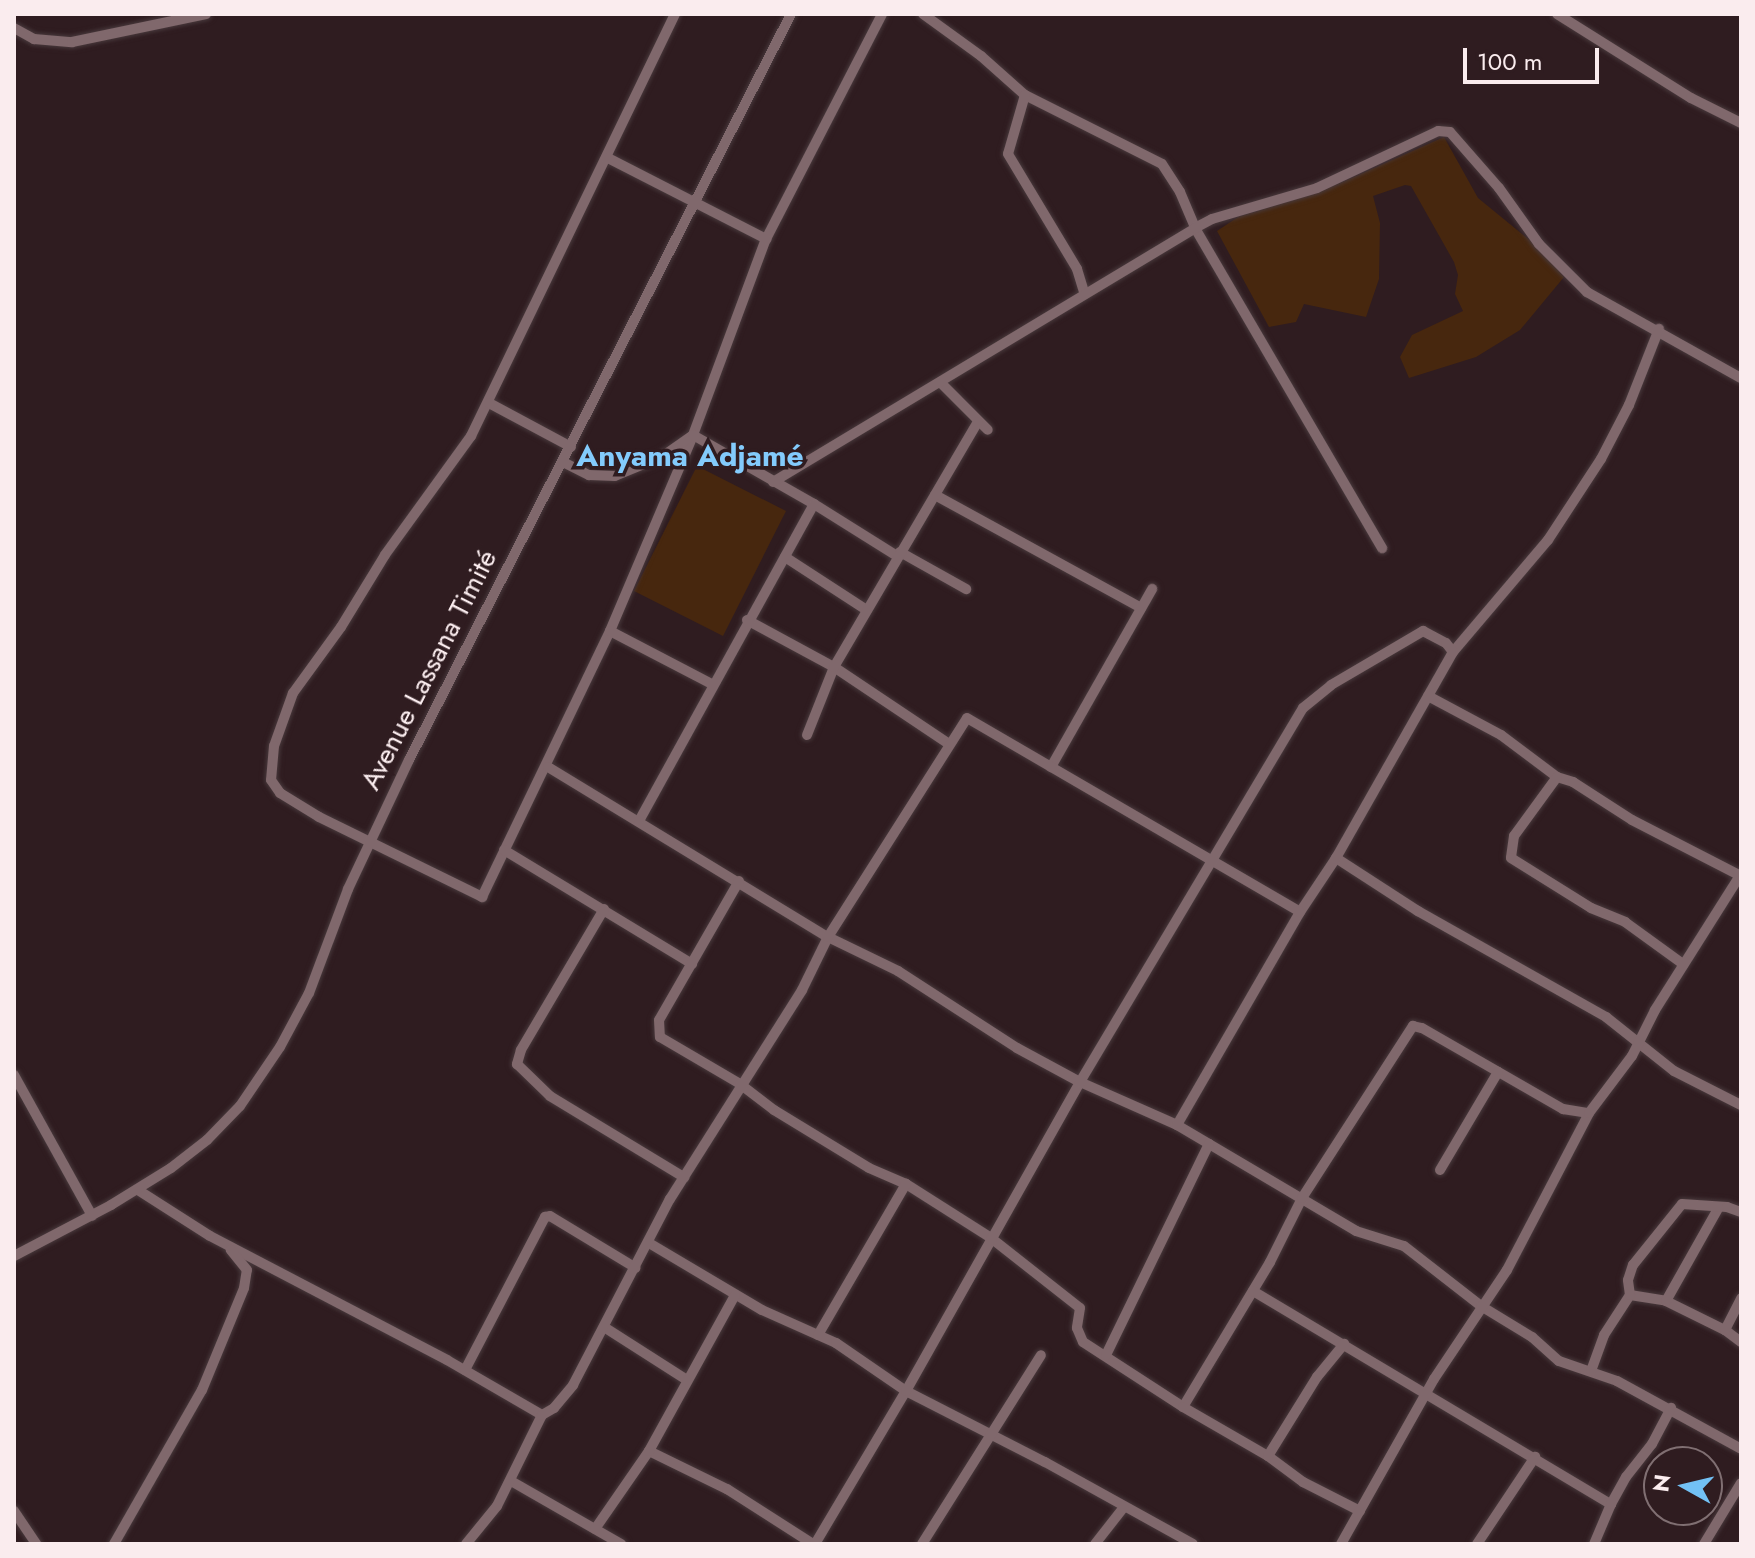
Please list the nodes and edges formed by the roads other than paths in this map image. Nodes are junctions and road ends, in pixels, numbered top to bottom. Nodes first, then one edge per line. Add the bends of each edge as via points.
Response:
1 (206, 14) edge
2 (675, 14) edge
3 (791, 14) edge
4 (882, 14) edge
5 (923, 14) edge
6 (1557, 14) edge
7 (14, 28) edge
8 (1025, 95) junction
9 (1741, 123) edge
10 (608, 158) junction
11 (696, 202) junction
12 (1195, 228) junction
13 (766, 239) junction
14 (1084, 292) junction
15 (1659, 329) junction
16 (1741, 378) edge
17 (941, 383) junction
18 (489, 403) junction
19 (978, 422) junction
20 (988, 430) dead end
21 (693, 435) junction
22 (571, 447) junction
23 (563, 462) junction
24 (773, 482) junction
25 (935, 495) junction
26 (814, 504) junction
27 (1382, 548) dead end
28 (898, 554) junction
29 (785, 557) junction
30 (966, 589) dead end
31 (1152, 589) dead end
32 (1141, 608) junction
33 (865, 609) junction
34 (747, 620) junction
35 (610, 631) junction
36 (1453, 652) junction
37 (834, 667) junction
38 (712, 684) junction
39 (1428, 696) junction
40 (807, 735) dead end
41 (949, 744) junction
42 (548, 767) junction
43 (1051, 767) junction
44 (1557, 777) junction
45 (639, 821) junction
46 (370, 839) junction
47 (504, 850) junction
48 (1336, 858) junction
49 (1211, 860) junction
50 (1741, 875) edge
51 (739, 881) junction
52 (604, 909) junction
53 (1300, 912) junction
54 (828, 937) junction
55 (692, 964) junction
56 (1683, 964) junction
57 (1640, 1044) junction
58 (1498, 1072) junction
59 (14, 1075) edge
60 (1080, 1082) junction
61 (740, 1084) junction
62 (1739, 1099) edge
63 (1589, 1113) junction
64 (1177, 1125) junction
65 (1209, 1144) junction
66 (1440, 1170) dead end
67 (684, 1177) junction
68 (906, 1184) junction
69 (138, 1190) junction
70 (1302, 1198) junction
71 (1719, 1207) junction
72 (1741, 1212) edge
73 (92, 1216) junction
74 (991, 1238) junction
75 (223, 1243) junction
76 (649, 1243) junction
77 (14, 1256) edge
78 (636, 1268) junction
79 (1253, 1291) junction
80 (735, 1295) junction
81 (1630, 1295) junction
82 (1741, 1298) edge
83 (1666, 1301) junction
84 (1481, 1306) junction
85 (604, 1327) junction
86 (1725, 1330) junction
87 (818, 1335) junction
88 (1741, 1342) edge
89 (1344, 1344) junction
90 (1041, 1355) dead end
91 (1106, 1355) junction
92 (465, 1370) junction
93 (1591, 1371) junction
94 (687, 1380) junction
95 (906, 1391) junction
96 (1426, 1393) junction
97 (1183, 1407) junction
98 (1671, 1408) junction
99 (542, 1415) junction
100 (989, 1433) junction
101 (1741, 1449) edge
102 (649, 1451) junction
103 (1268, 1456) junction
104 (1535, 1457) junction
105 (511, 1481) junction
106 (1741, 1483) edge
107 (1611, 1504) junction
108 (1124, 1507) junction
109 (14, 1511) edge
110 (1360, 1511) junction
111 (595, 1529) junction
112 (36, 1544) edge
113 (114, 1544) edge
114 (466, 1544) edge
115 (621, 1544) edge
116 (814, 1544) edge
117 (922, 1544) edge
118 (1095, 1544) edge
119 (1193, 1544) edge
120 (1341, 1544) edge
121 (1477, 1544) edge
122 (1594, 1544) edge
123 (1704, 1544) edge

1 - 7 street via 72,42 34,39
2 - 10 street
3 - 11 street, Avenue Lassana Timité
4 - 13 street
5 - 8 street
6 - 9 street
8 - 12 street via 1162,164
8 - 14 street via 1008,154 1077,269
10 - 11 street
10 - 18 street
11 - 13 street
11 - 22 street, Avenue Lassana Timité
12 - 14 street
12 - 15 street via 1317,188 1438,131 1450,132 1558,266 1587,292
12 - 27 street
13 - 21 street
14 - 17 street
15 - 16 street
15 - 36 street via 1601,459 1548,540
17 - 19 street
17 - 24 street
18 - 22 street
18 - 46 street via 293,693 274,746 274,789 319,817
19 - 20 street
19 - 25 street
21 - 23 street via 663,456 615,476 589,475
21 - 24 street
21 - 35 street
22 - 23 street, Avenue Lassana Timité
23 - 46 street, Avenue Lassana Timité
24 - 26 street
25 - 28 street
25 - 32 street
26 - 28 street
26 - 29 street
28 - 30 street
28 - 33 street
29 - 33 street
29 - 34 street
31 - 32 street
32 - 43 street
33 - 37 street
34 - 37 street
34 - 38 street
35 - 38 street
35 - 42 street
36 - 39 street
36 - 49 street via 1423,631 1331,685 1303,708
37 - 40 street
37 - 41 street
38 - 45 street
39 - 44 street via 1501,735
39 - 48 street
41 - 43 street via 967,718
41 - 54 street
42 - 45 street
42 - 47 street
43 - 49 street
44 - 50 street
44 - 56 street via 1514,836 1511,858 1591,908 1625,922
45 - 51 street
46 - 47 street via 482,897
46 - 69 street, Avenue Lassana Timité via 309,993 280,1047 225,1122
47 - 52 street
48 - 53 street
48 - 57 street via 1418,911 1606,1017
49 - 53 street
49 - 60 street
50 - 56 street
51 - 54 street
51 - 55 street
52 - 55 street
52 - 67 street via 517,1064 550,1096
53 - 64 street
54 - 60 street via 898,971
54 - 61 street via 802,990
55 - 61 street via 659,1020 660,1037
56 - 57 street
57 - 62 street via 1674,1071
57 - 63 street
58 - 63 street via 1563,1109
58 - 66 street
58 - 70 street via 1413,1026
59 - 73 street
60 - 64 street
60 - 74 street
61 - 67 street
61 - 68 street via 869,1168
63 - 84 street via 1507,1270
64 - 65 street
65 - 70 street
65 - 91 street
67 - 76 street
68 - 74 street
68 - 87 street
69 - 73 street, Avenue Lassana Timité
69 - 75 street
70 - 79 street
70 - 84 street via 1356,1231 1404,1246
71 - 72 street
71 - 81 street via 1682,1204 1633,1265
71 - 83 street
73 - 77 street, Avenue Lassana Timité
74 - 91 street via 1080,1308 1077,1328 1083,1342
74 - 95 street
75 - 92 street
75 - 113 street via 247,1270 244,1288 202,1390
76 - 78 street
76 - 80 street
78 - 85 street
78 - 92 street via 545,1217
79 - 89 street
79 - 97 street
80 - 87 street
80 - 94 street
81 - 83 street
81 - 93 street via 1604,1335
82 - 86 street
83 - 86 street
84 - 93 street via 1532,1337 1559,1361
84 - 96 street
85 - 94 street
85 - 99 street via 564,1398
86 - 88 street
87 - 95 street
89 - 96 street
89 - 103 street
90 - 100 street
91 - 97 street
92 - 99 street
93 - 98 street
94 - 102 street
95 - 100 street
95 - 116 street
96 - 104 street
96 - 110 street
97 - 103 street
98 - 101 street
98 - 107 street
99 - 105 street
100 - 108 street
100 - 117 street
102 - 111 street
102 - 116 street via 735,1494
103 - 110 street via 1303,1482
104 - 107 street
104 - 121 street
105 - 111 street
105 - 114 street via 487,1522
106 - 123 street
107 - 122 street
108 - 118 street
108 - 119 street
109 - 112 street
110 - 120 street
111 - 115 street

